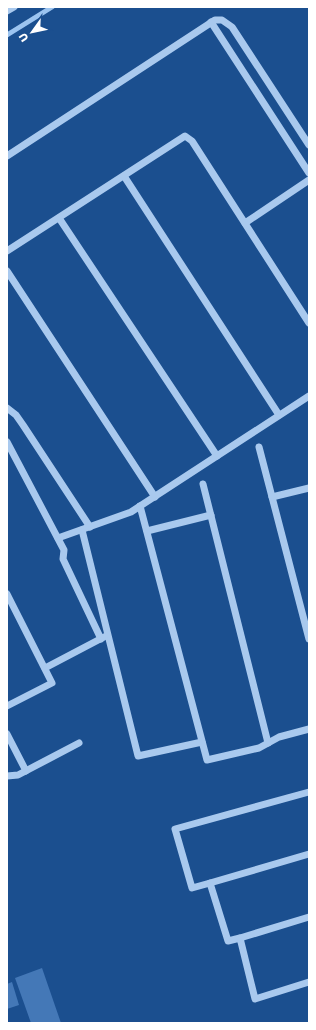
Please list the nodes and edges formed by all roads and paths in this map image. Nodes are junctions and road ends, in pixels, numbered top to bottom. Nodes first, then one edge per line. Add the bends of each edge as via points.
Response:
1 (14, 7) edge
2 (7, 10) edge
3 (210, 22) junction
4 (309, 145) edge
5 (7, 156) edge
6 (309, 173) edge
7 (124, 176) junction
8 (309, 180) edge
9 (59, 218) junction
10 (245, 223) junction
11 (7, 251) edge
12 (7, 271) edge
13 (309, 323) edge
14 (309, 396) edge
15 (7, 408) edge
16 (279, 414) junction
17 (7, 442) edge
18 (258, 447) dead end
19 (218, 456) junction
20 (203, 484) dead end
21 (309, 488) edge
22 (155, 497) junction
23 (272, 497) junction
24 (140, 506) junction
25 (211, 515) junction
26 (90, 527) junction
27 (82, 530) junction
28 (147, 532) junction
29 (58, 538) junction
30 (7, 594) edge
31 (108, 636) junction
32 (101, 639) junction
33 (309, 639) edge
34 (45, 668) junction
35 (7, 706) edge
36 (309, 729) edge
37 (7, 734) edge
38 (79, 742) dead end
39 (202, 742) junction
40 (268, 743) junction
41 (26, 771) junction
42 (7, 776) edge
43 (309, 792) edge
44 (309, 854) edge
45 (210, 883) junction
46 (309, 917) edge
47 (240, 938) junction
48 (309, 982) edge

1 - 2 street
3 - 4 street via 222,20 232,27
3 - 5 street
3 - 6 street
7 - 9 street
7 - 10 street via 181,138 188,136
7 - 16 street
8 - 10 street
9 - 11 street
9 - 19 street
10 - 13 street
12 - 22 street
14 - 16 street
15 - 26 street via 23,425
16 - 19 street
17 - 29 street
18 - 23 street
19 - 22 street
20 - 25 street
21 - 23 street
22 - 24 street
23 - 33 street
24 - 26 street via 131,512
24 - 28 street
25 - 28 street
25 - 40 street
26 - 27 street
27 - 29 street
27 - 31 street
28 - 39 street
29 - 32 street via 64,550 63,559
30 - 34 street
31 - 32 street
31 - 39 street via 138,756
32 - 34 street
34 - 35 street via 52,683
36 - 40 street via 279,737
37 - 41 street
38 - 41 street
39 - 40 street via 207,760 258,748
41 - 42 street
43 - 45 street via 175,829 192,888
44 - 45 street
45 - 47 street via 228,941
46 - 47 street
47 - 48 street via 255,999

